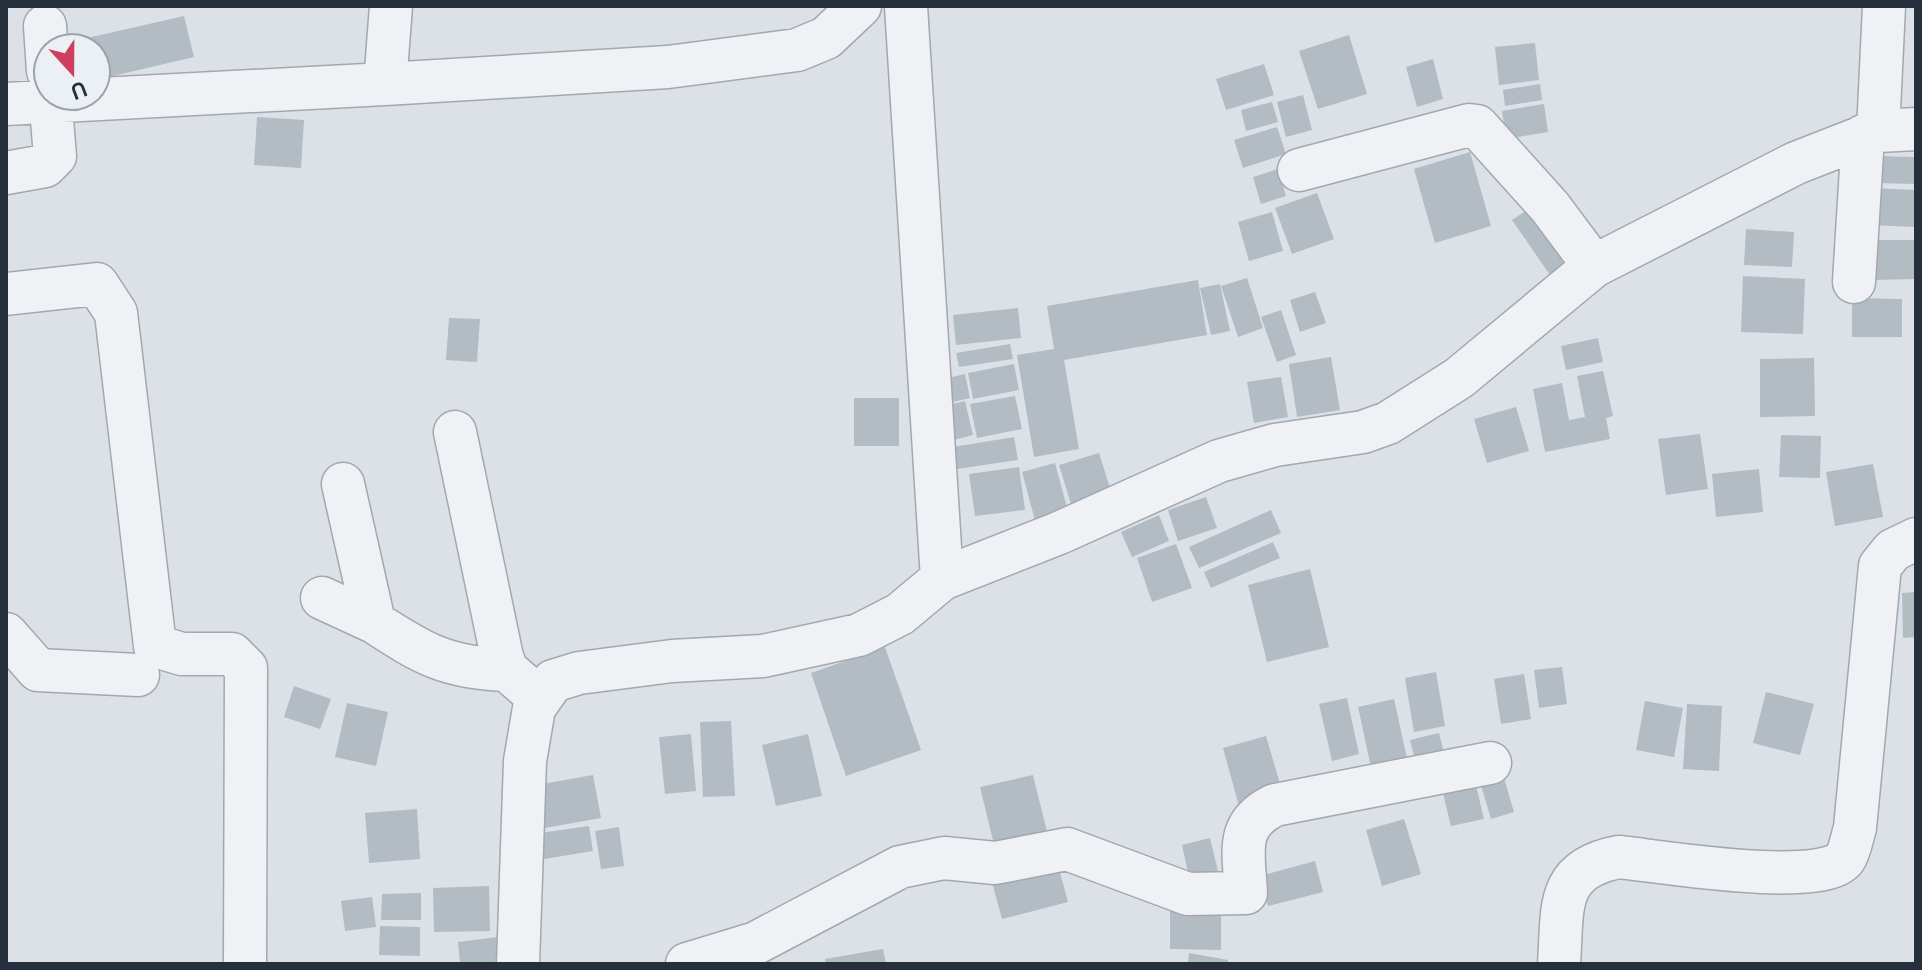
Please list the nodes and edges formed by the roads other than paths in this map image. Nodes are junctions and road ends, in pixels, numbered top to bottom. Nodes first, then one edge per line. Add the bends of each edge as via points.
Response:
1 (391, 6) edge
2 (860, 6) edge
3 (906, 6) edge
4 (1884, 6) edge
5 (45, 26) dead end
6 (45, 32) edge
7 (385, 84) junction
8 (112, 88) edge
9 (32, 95) edge
10 (6, 104) edge
11 (51, 112) edge
12 (1886, 132) edge
13 (1299, 170) dead end
14 (6, 173) edge
15 (1594, 266) junction
16 (1854, 282) dead end
17 (6, 294) edge
18 (455, 432) dead end
19 (343, 484) dead end
20 (1916, 539) edge
21 (942, 579) junction
22 (322, 598) dead end
23 (374, 622) junction
24 (6, 634) edge
25 (507, 670) junction
26 (138, 675) dead end
27 (540, 699) junction
28 (1490, 763) dead end
29 (245, 964) edge
30 (518, 964) edge
31 (687, 964) edge
32 (1559, 964) edge

1 - 7 street
2 - 7 street via 826,38 797,50 668,67
3 - 21 street
4 - 12 street
5 - 6 street
7 - 8 street
9 - 10 street
11 - 14 street via 52,162
12 - 15 street via 1796,163
12 - 16 street
13 - 15 street via 1475,125 1550,207
15 - 21 street via 1459,378 1388,423 1219,461
17 - 29 street via 97,284 116,313 155,646 182,654 232,654 246,668
18 - 25 street
19 - 23 street
20 - 32 street via 1893,550 1880,566 1855,828 1845,859 1828,870 1797,875 1619,857 1592,862 1576,875 1564,900
21 - 27 street via 900,614 859,635 763,656 579,673 553,681
22 - 23 street
23 - 25 street via 426,656 473,669
24 - 26 street via 38,670
25 - 27 street
27 - 30 street via 525,761
28 - 31 street via 1275,805 1256,814 1245,830 1246,893 1188,894 1067,849 995,863 944,858 900,867 756,943

